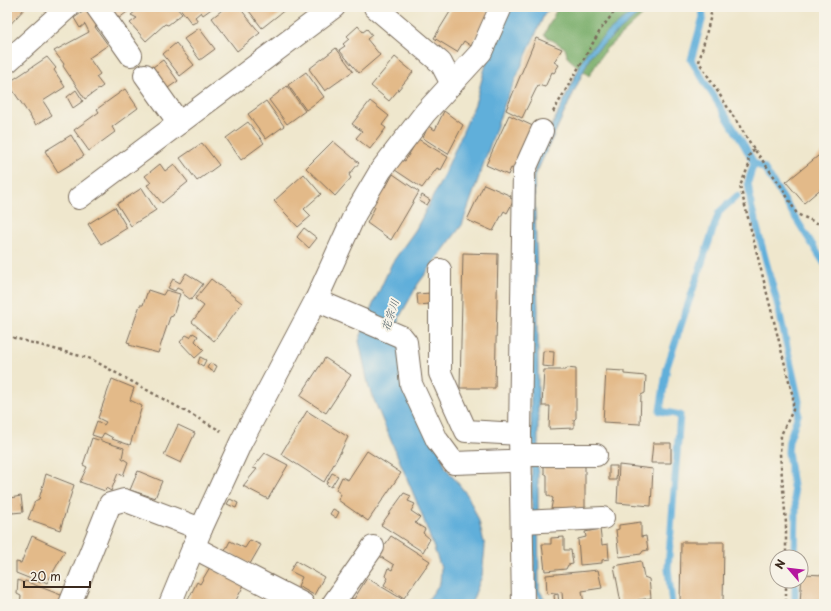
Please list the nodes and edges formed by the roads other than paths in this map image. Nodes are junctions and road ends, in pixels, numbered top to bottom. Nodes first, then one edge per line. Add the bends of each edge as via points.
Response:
1 (68, 7) edge
2 (97, 7) edge
3 (334, 7) edge
4 (375, 7) edge
5 (501, 7) edge
6 (131, 55) dead end
7 (7, 62) edge
8 (145, 74) dead end
9 (452, 84) junction
10 (179, 123) junction
11 (542, 131) road end
12 (79, 198) dead end
13 (440, 270) dead end
14 (316, 300) junction
15 (516, 450) junction
16 (596, 455) dead end
17 (603, 518) dead end
18 (522, 522) junction
19 (197, 538) junction
20 (373, 547) dead end
21 (70, 604) edge
22 (170, 604) edge
23 (303, 604) edge
24 (333, 604) edge
25 (523, 604) edge

1 - 7 street
2 - 6 street
3 - 10 street
4 - 9 street via 441,63
5 - 9 street via 481,52
8 - 10 street
9 - 14 street via 425,113 381,170 355,214
10 - 12 street
11 - 15 street via 524,171
13 - 15 street via 440,374 466,431
14 - 15 street via 402,337 406,342 411,384 437,440 454,463
14 - 19 street via 241,442
15 - 16 street
15 - 18 street
17 - 18 street
18 - 25 street
19 - 21 street via 124,500 110,504
19 - 22 street
19 - 23 street
20 - 24 street

